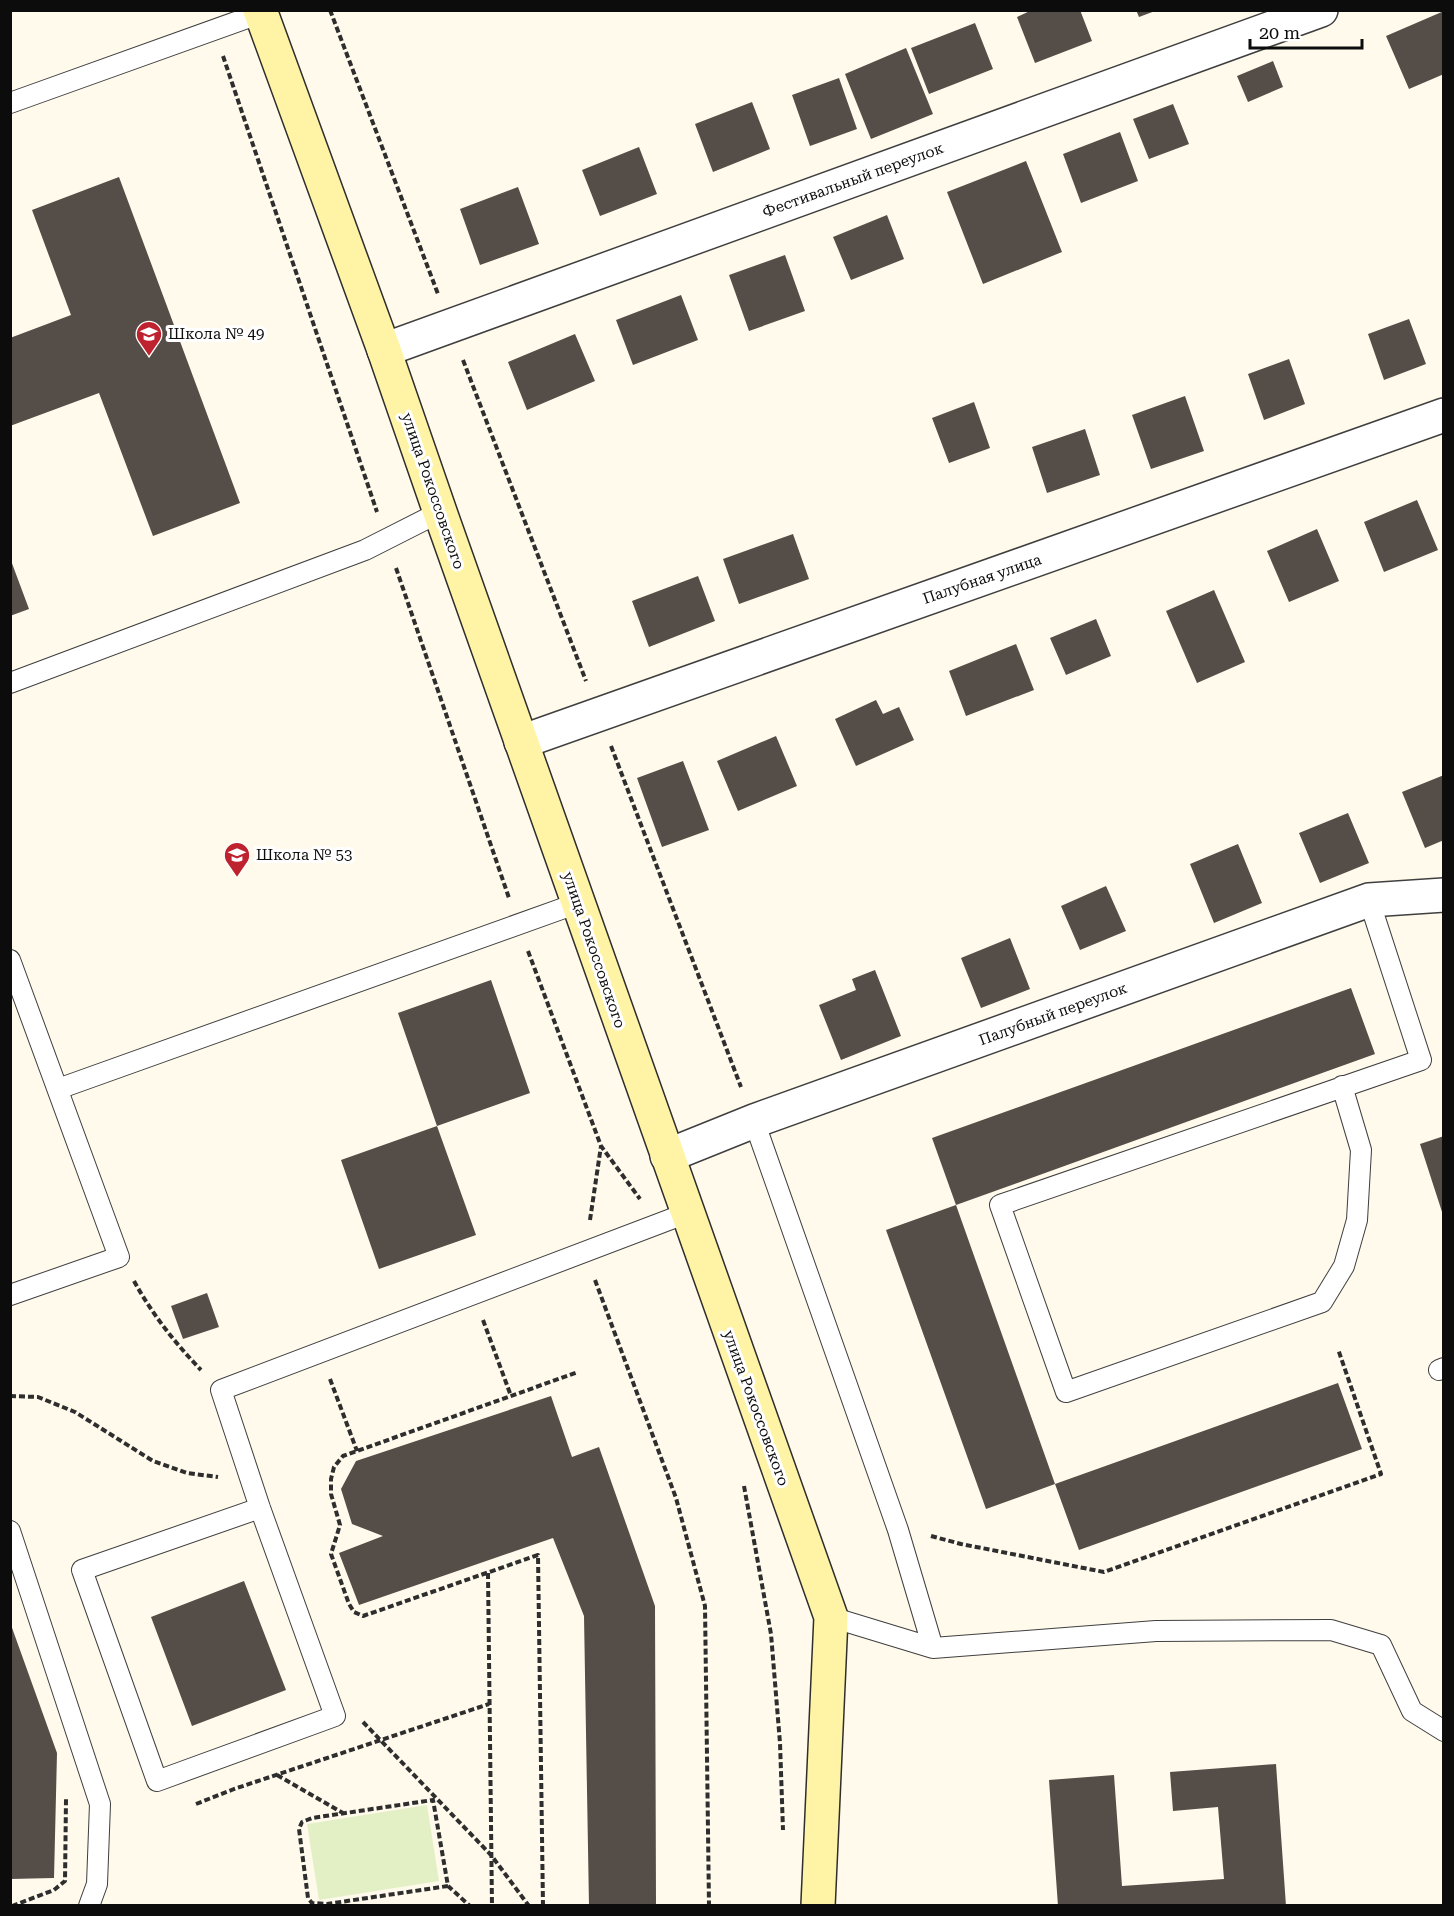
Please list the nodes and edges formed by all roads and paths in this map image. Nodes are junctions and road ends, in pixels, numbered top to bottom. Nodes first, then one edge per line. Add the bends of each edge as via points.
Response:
1 (330, 10) edge
2 (1321, 10) edge
3 (260, 12) edge
4 (10, 104) edge
5 (450, 327) junction
6 (384, 350) junction
7 (1443, 415) edge
8 (440, 512) junction
9 (10, 683) edge
10 (599, 714) junction
11 (521, 742) junction
12 (1443, 895) edge
13 (1369, 900) junction
14 (578, 903) junction
15 (10, 960) edge
16 (1342, 1086) junction
17 (58, 1089) junction
18 (754, 1121) junction
19 (601, 1146) dead end
20 (667, 1156) junction
21 (687, 1214) junction
22 (585, 1252) junction
23 (119, 1257) junction
24 (10, 1294) edge
25 (481, 1314) dead end
26 (1338, 1349) dead end
27 (327, 1371) dead end
28 (578, 1372) dead end
29 (221, 1390) junction
30 (10, 1396) edge
31 (511, 1396) junction
32 (357, 1451) junction
33 (249, 1472) junction
34 (261, 1508) junction
35 (898, 1530) junction
36 (10, 1531) edge
37 (488, 1573) junction
38 (831, 1617) junction
39 (933, 1648) junction
40 (322, 1680) junction
41 (489, 1704) junction
42 (1443, 1731) edge
43 (382, 1741) junction
44 (277, 1775) junction
45 (66, 1793) dead end
46 (196, 1804) dead end
47 (344, 1814) junction
48 (491, 1855) junction
49 (448, 1886) junction
50 (12, 1905) edge
51 (89, 1905) edge
52 (327, 1905) edge
53 (470, 1905) edge
54 (492, 1905) edge
55 (529, 1905) edge
56 (543, 1905) edge
57 (709, 1905) edge
58 (818, 1905) edge

1 - 5 path
2 - 5 street, Фестивальный переулок
3 - 4 lane
3 - 6 street, улица Рокоссовского
5 - 6 street, Фестивальный переулок
5 - 10 path
6 - 8 street, улица Рокоссовского
7 - 10 street, Палубная улица
8 - 9 lane via 365,550
8 - 11 street, улица Рокоссовского
10 - 11 street, Палубная улица
10 - 18 path
11 - 14 street, улица Рокоссовского
12 - 13 street, Палубный переулок
13 - 16 lane via 1420,1060
13 - 18 street, Палубный переулок
14 - 17 lane
14 - 20 street, улица Рокоссовского
15 - 17 lane
16 - 16 lane via 1000,1205 1066,1392 1322,1302 1344,1266 1357,1220 1361,1150
17 - 23 lane
18 - 20 street, Палубный переулок
18 - 35 lane
19 - 22 path
20 - 21 street, улица Рокоссовского
21 - 22 lane
21 - 38 street, улица Рокоссовского
22 - 29 lane
22 - 57 path via 676,1498 705,1606
23 - 24 lane
23 - 29 path via 179,1347
25 - 31 path
26 - 35 path via 1381,1474 1104,1572
27 - 32 path
28 - 31 path
29 - 33 lane
30 - 33 path via 38,1397 75,1412 153,1461 188,1473 223,1478
31 - 32 path
32 - 37 path via 343,1456 330,1479 340,1525 331,1554 354,1612 363,1616
33 - 34 lane
34 - 40 lane
34 - 40 lane via 82,1570 157,1781 335,1716
35 - 39 lane
36 - 51 lane via 100,1804 97,1884
37 - 41 path
37 - 56 path via 538,1555
38 - 39 lane
38 - 58 street, улица Рокоссовского
39 - 42 lane via 1156,1631 1331,1630 1381,1645 1412,1711
40 - 43 path
41 - 43 path
41 - 48 path
43 - 44 path
43 - 48 path
44 - 46 path
44 - 47 path
45 - 50 path via 65,1881 54,1890
47 - 49 path via 434,1800
47 - 52 path via 312,1818 302,1822 298,1829 309,1898 312,1903
48 - 54 path
48 - 55 path
49 - 52 path
49 - 53 path

